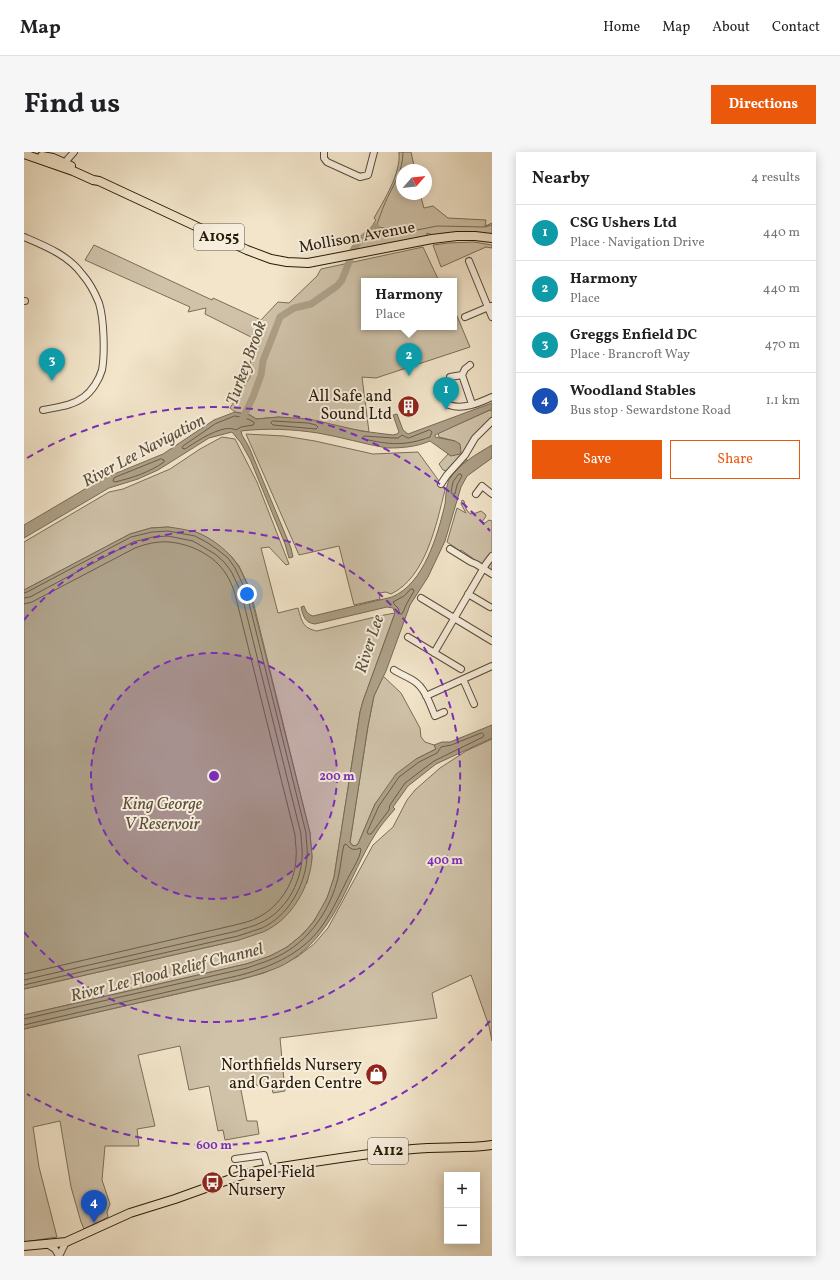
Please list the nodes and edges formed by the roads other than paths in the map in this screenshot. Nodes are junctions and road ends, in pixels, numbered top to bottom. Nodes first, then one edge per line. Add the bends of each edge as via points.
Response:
1 (74, 152) edge
2 (324, 152) edge
3 (374, 152) edge
4 (26, 154) edge
5 (64, 166) junction
6 (24, 237) edge
7 (492, 238) edge
8 (469, 261) dead end
9 (490, 307) edge
10 (465, 317) dead end
11 (492, 317) edge
12 (470, 365) dead end
13 (462, 375) junction
14 (450, 377) dead end
15 (492, 397) edge
16 (472, 404) junction
17 (449, 405) dead end
18 (44, 410) dead end
19 (492, 421) edge
20 (486, 481) dead end
21 (441, 484) dead end
22 (482, 486) junction
23 (476, 494) dead end
24 (492, 494) edge
25 (450, 549) dead end
26 (492, 556) edge
27 (484, 568) junction
28 (492, 574) edge
29 (468, 594) junction
30 (421, 598) dead end
31 (490, 607) dead end
32 (454, 618) junction
33 (408, 637) dead end
34 (492, 641) edge
35 (434, 653) junction
36 (492, 666) edge
37 (394, 670) dead end
38 (461, 670) dead end
39 (463, 679) junction
40 (426, 696) junction
41 (474, 704) dead end
42 (444, 712) dead end
43 (492, 1145) edge
44 (235, 1160) dead end
45 (268, 1169) junction
46 (66, 1242) junction
47 (46, 1244) junction
48 (24, 1246) edge
49 (59, 1256) edge

1 - 5 street
2 - 3 street via 327,162 360,177 368,175
4 - 5 main road, Mollison Avenue / A1055 via 48,157
5 - 7 main road, Mollison Avenue / A1055 via 95,177 232,243 271,259 287,262 308,263 456,236
6 - 18 street via 63,256 82,274 96,296 102,318 102,370 96,384 78,401
8 - 9 street
9 - 10 street
9 - 11 street
12 - 13 street
13 - 14 street
13 - 16 street
15 - 16 street
16 - 17 street via 457,408
19 - 21 street via 475,438
20 - 22 street
22 - 23 street
22 - 24 street
25 - 27 street
26 - 27 street
27 - 28 street
27 - 29 street
29 - 31 street
29 - 32 street
30 - 32 street
32 - 34 street
32 - 35 street
33 - 35 street
35 - 38 street
36 - 39 street
37 - 40 street via 419,685
39 - 40 street
39 - 41 street
40 - 42 street via 435,716
43 - 45 main road, A112 via 401,1150
44 - 45 street via 264,1155
45 - 46 main road, A112 via 242,1174 130,1213
46 - 47 main road, A112
46 - 49 street
47 - 48 main road, A112
47 - 49 street via 55,1249

